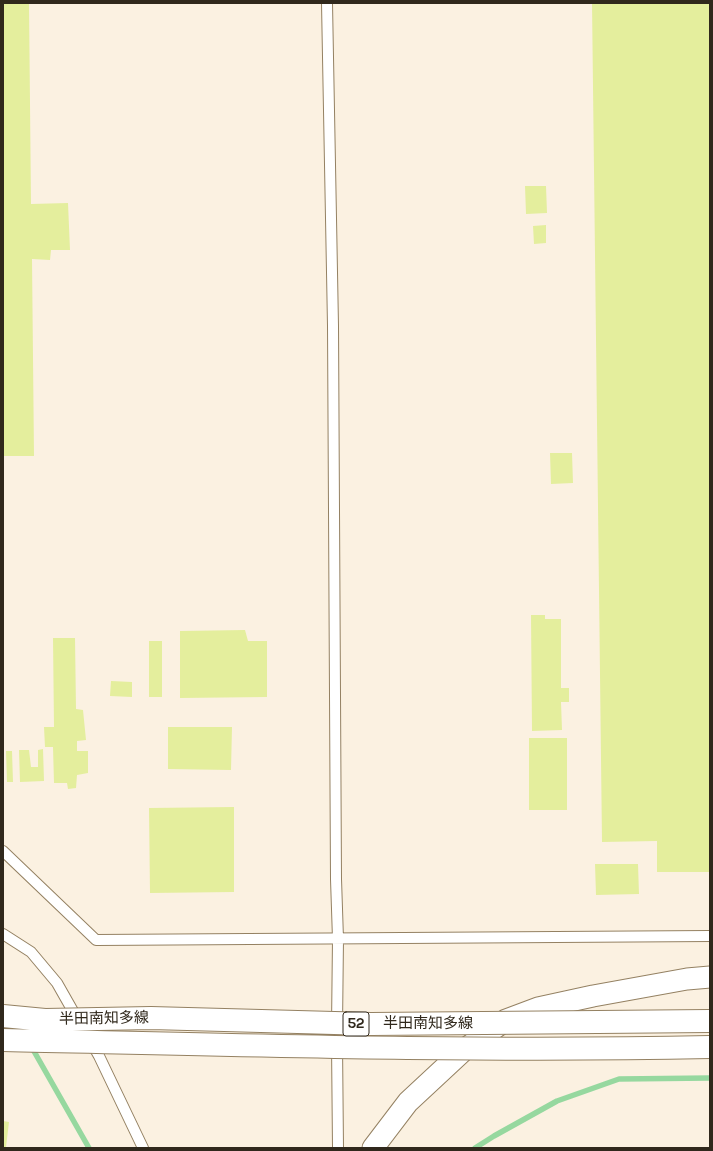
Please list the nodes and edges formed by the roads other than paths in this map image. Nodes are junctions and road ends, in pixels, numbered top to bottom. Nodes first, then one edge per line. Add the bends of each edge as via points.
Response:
1 (327, 3) edge
2 (3, 851) edge
3 (3, 934) edge
4 (710, 936) edge
5 (338, 939) junction
6 (710, 977) edge
7 (3, 1016) edge
8 (710, 1022) edge
9 (3, 1040) edge
10 (710, 1047) edge
11 (143, 1148) edge
12 (338, 1148) edge
13 (373, 1148) edge

1 - 5 lane via 333,326
2 - 5 lane via 96,940
3 - 11 lane via 31,952 57,983 99,1056
4 - 5 lane
5 - 12 lane
6 - 13 street via 579,999 538,1008 506,1020 465,1049 408,1102
7 - 8 main road, 半田南知多線 / 52, bridge via 45,1020 151,1018 371,1024
9 - 10 main road, 半田南知多線 / 52, bridge via 406,1048

